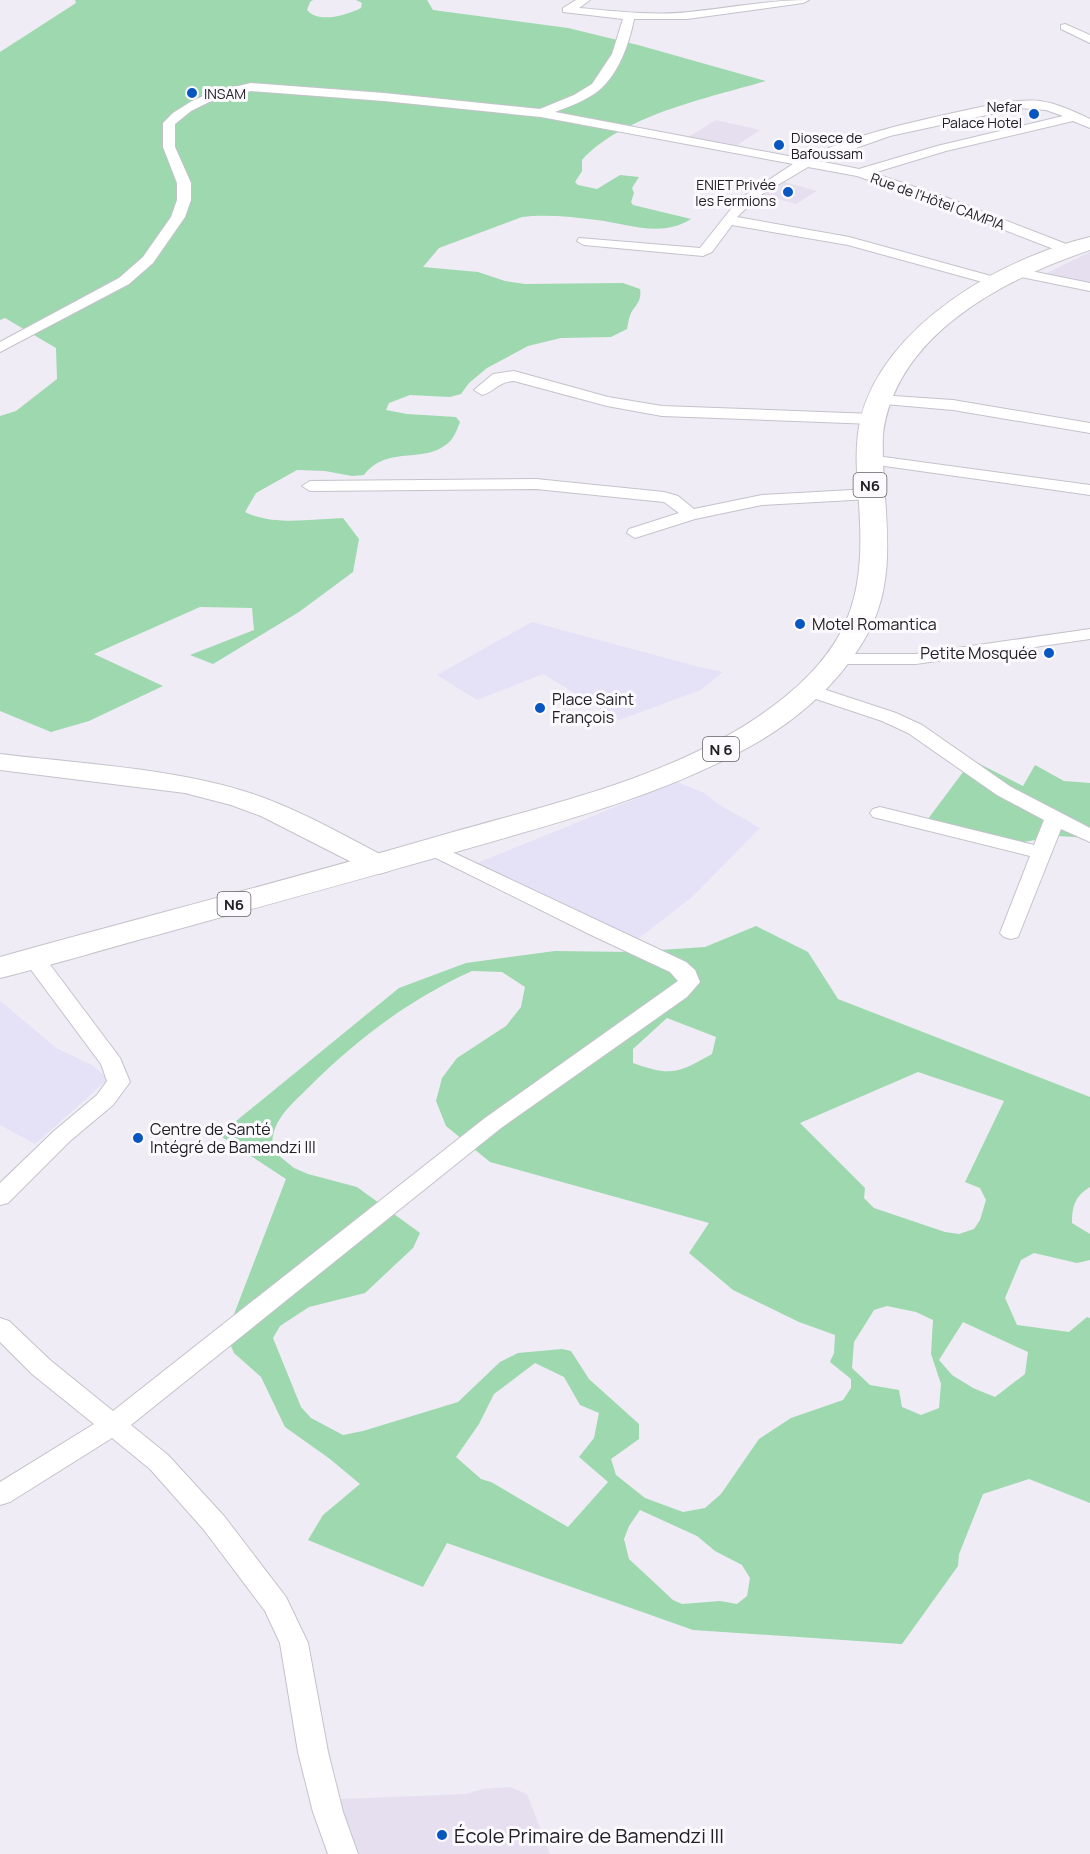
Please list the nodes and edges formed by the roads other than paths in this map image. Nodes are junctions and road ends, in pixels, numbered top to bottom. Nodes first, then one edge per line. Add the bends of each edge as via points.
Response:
1 (584, 0) edge
2 (796, 0) edge
3 (803, 0) edge
4 (629, 16) junction
5 (1065, 27) dead end
6 (1090, 40) edge
7 (541, 113) junction
8 (1090, 114) edge
9 (1075, 117) junction
10 (1090, 124) edge
11 (805, 163) junction
12 (860, 173) junction
13 (729, 220) junction
14 (584, 241) dead end
15 (1090, 243) edge
16 (1069, 250) junction
17 (1007, 277) junction
18 (1090, 287) edge
19 (0, 348) edge
20 (482, 390) dead end
21 (876, 409) junction
22 (1090, 428) edge
23 (869, 460) junction
24 (310, 486) dead end
25 (1090, 490) edge
26 (870, 494) junction
27 (691, 515) junction
28 (635, 533) dead end
29 (1090, 634) edge
30 (839, 659) junction
31 (808, 690) junction
32 (0, 762) edge
33 (582, 806) joint
34 (880, 813) dead end
35 (1055, 818) junction
36 (1090, 836) edge
37 (433, 849) junction
38 (1041, 853) junction
39 (379, 865) junction
40 (1011, 933) dead end
41 (34, 958) junction
42 (0, 968) edge
43 (0, 1197) edge
44 (0, 1327) edge
45 (114, 1424) junction
46 (0, 1496) edge
47 (343, 1854) edge

1 - 4 street via 567,10
2 - 3 street
2 - 4 street via 693,16
4 - 7 street via 626,36 616,58 595,88
5 - 6 street
7 - 11 street, Rue de l'Hôtel CAMPIA
7 - 19 street, Rue de l'Hôtel CAMPIA via 262,87 234,90 182,109 169,123 169,147 184,183 184,200 178,217 148,260 123,281
8 - 9 street
9 - 10 street
9 - 11 street via 1061,108 1039,105 995,108 887,131
9 - 12 street via 920,152
11 - 12 street, Rue de l'Hôtel CAMPIA
11 - 13 street via 755,192 735,209
12 - 16 street, Rue de l'Hôtel CAMPIA
13 - 14 street via 703,252
13 - 17 street via 849,241
15 - 16 highway, N6
16 - 17 highway, N6
17 - 18 street
17 - 21 highway, N6 via 914,343 892,370
20 - 21 street via 498,377 514,376 662,411
21 - 22 street via 953,405
21 - 23 highway, N6
23 - 25 street
23 - 26 highway, N6
24 - 27 street via 536,483 664,497
26 - 27 street via 762,500
26 - 30 highway, N6 via 876,549 872,584 858,626
27 - 28 street
29 - 30 street via 916,659
30 - 31 highway, N 6
31 - 33 highway, N 6 via 770,720 710,755
31 - 35 street via 915,729 1004,791
32 - 39 street via 186,785 241,799 271,810
33 - 37 highway, N6
34 - 38 street
35 - 36 street
35 - 38 street
37 - 39 highway, N6
37 - 45 street via 678,967 689,982 493,1123
38 - 40 street
39 - 41 highway, N6
41 - 42 highway
41 - 43 street via 112,1063 119,1082 105,1100
44 - 45 street via 41,1366
45 - 46 street
45 - 47 street via 159,1462 214,1523 276,1605 294,1643 313,1752

